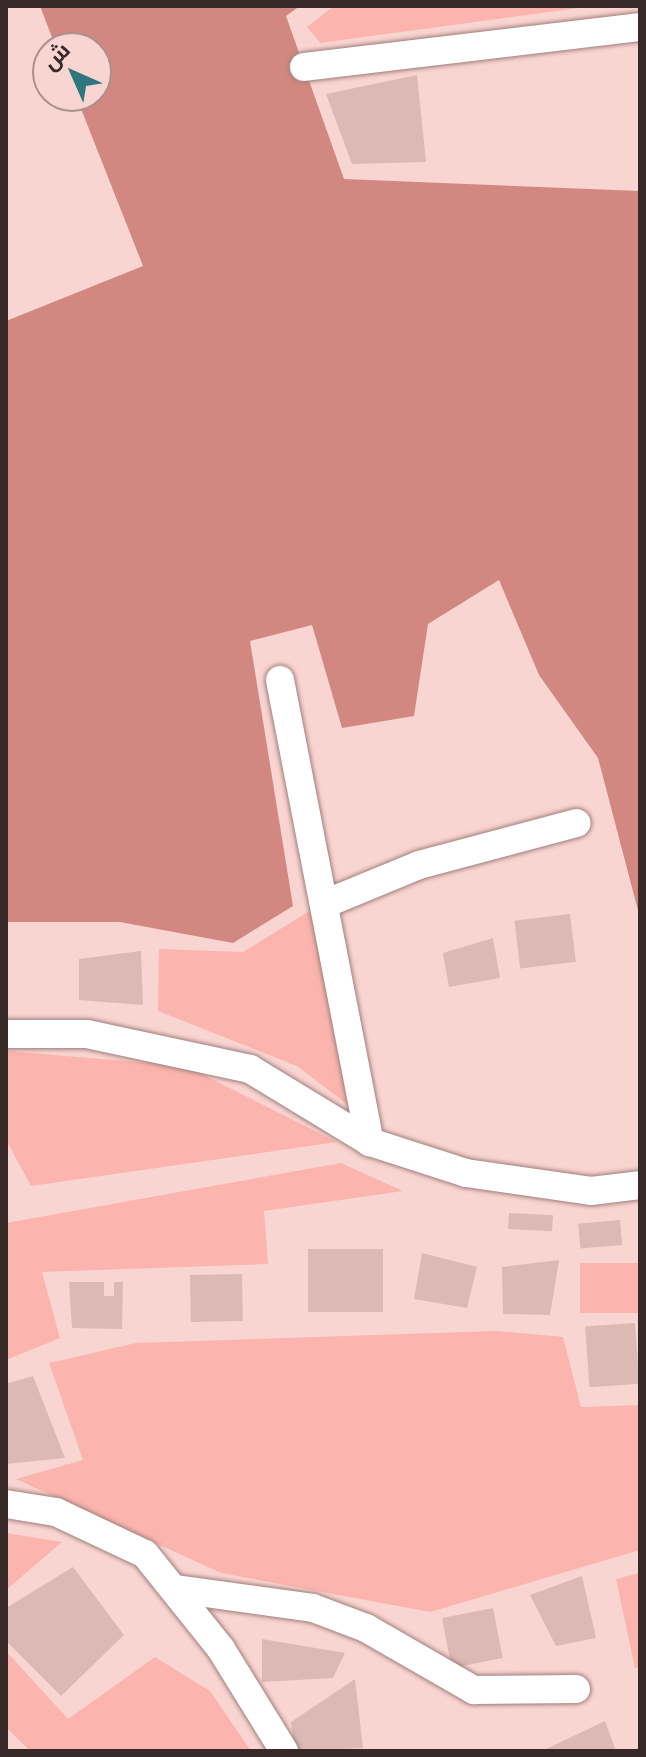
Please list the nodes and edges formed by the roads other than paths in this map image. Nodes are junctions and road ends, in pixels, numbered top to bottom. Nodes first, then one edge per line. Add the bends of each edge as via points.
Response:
1 (640, 27) edge
2 (304, 67) dead end
3 (280, 680) dead end
4 (577, 823) dead end
5 (327, 903) junction
6 (6, 1034) edge
7 (370, 1142) junction
8 (640, 1185) edge
9 (6, 1504) edge
10 (176, 1589) junction
11 (576, 1689) dead end
12 (284, 1751) edge

1 - 2 street
3 - 5 street
4 - 5 street via 419,865
5 - 7 street
6 - 7 street via 87,1034 250,1069
7 - 8 street via 466,1173 540,1187
9 - 10 street via 107,1530 145,1554
10 - 11 street via 313,1608 366,1628 474,1690
10 - 12 street

